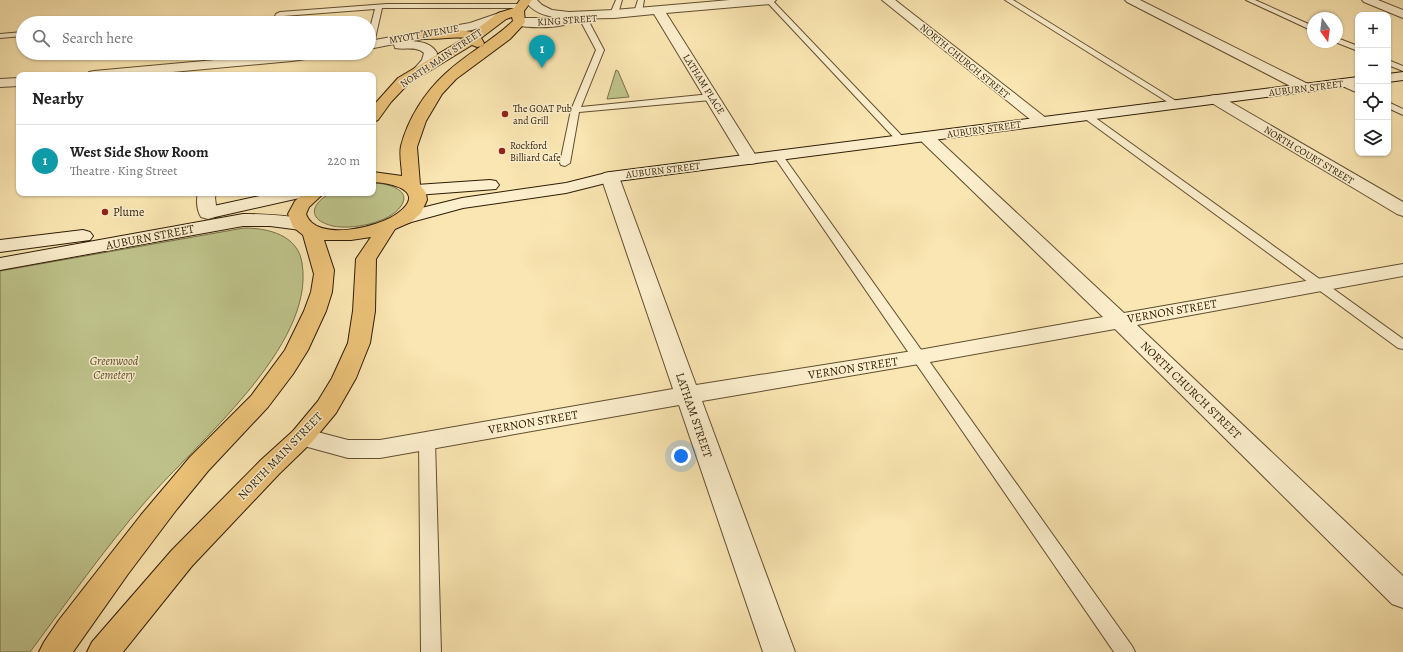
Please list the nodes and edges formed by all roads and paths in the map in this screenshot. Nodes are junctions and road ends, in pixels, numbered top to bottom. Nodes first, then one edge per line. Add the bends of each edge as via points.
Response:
1 (619, 0) edge
2 (641, 0) edge
3 (769, 0) edge
4 (888, 0) edge
5 (1008, 0) edge
6 (1131, 0) edge
7 (1249, 0) edge
8 (1368, 0) edge
9 (379, 6) junction
10 (523, 8) edge
11 (658, 10) junction
12 (638, 12) junction
13 (614, 14) junction
14 (1403, 14) edge
15 (279, 16) edge
16 (502, 16) junction
17 (376, 18) edge
18 (584, 20) junction
19 (1307, 26) edge
20 (16, 35) edge
21 (425, 35) junction
22 (0, 36) edge
23 (474, 37) junction
24 (1343, 43) edge
25 (376, 44) edge
26 (376, 45) edge
27 (1356, 48) edge
28 (240, 60) edge
29 (258, 60) edge
30 (1391, 63) edge
31 (1403, 69) edge
32 (420, 70) junction
33 (123, 72) edge
34 (249, 72) edge
35 (451, 76) junction
36 (1403, 76) edge
37 (1391, 78) edge
38 (16, 82) edge
39 (1351, 82) edge
40 (0, 83) edge
41 (1305, 88) junction
42 (711, 96) junction
43 (1215, 99) junction
44 (1177, 104) junction
45 (1391, 106) edge
46 (575, 110) junction
47 (1403, 112) edge
48 (376, 113) edge
49 (1087, 116) junction
50 (1041, 121) junction
51 (926, 137) junction
52 (901, 140) junction
53 (778, 156) junction
54 (750, 159) junction
55 (565, 163) dead end
56 (376, 177) edge
57 (610, 177) junction
58 (414, 188) junction
59 (207, 196) edge
60 (284, 196) edge
61 (311, 196) edge
62 (1403, 210) edge
63 (208, 213) junction
64 (396, 222) junction
65 (306, 227) junction
66 (0, 246) edge
67 (0, 264) edge
68 (1403, 270) edge
69 (1320, 285) junction
70 (1120, 321) junction
71 (1403, 345) edge
72 (919, 357) junction
73 (687, 395) junction
74 (302, 437) junction
75 (427, 441) junction
76 (1403, 595) edge
77 (55, 652) edge
78 (104, 652) edge
79 (431, 652) edge
80 (779, 652) edge
81 (1125, 652) edge

1 - 13 lane
2 - 12 lane
3 - 11 street, KING STREET
3 - 52 lane
4 - 50 street, NORTH CHURCH STREET
5 - 44 lane
6 - 41 street
7 - 19 lane
8 - 14 street
9 - 10 lane
9 - 15 lane
9 - 17 lane
10 - 13 street, KING STREET via 553,15
10 - 16 main road, NORTH MAIN STREET
10 - 18 street, KING STREET via 542,23
10 - 35 main road, NORTH MAIN STREET via 505,36
11 - 12 street, KING STREET
11 - 42 street, LATHAM PLACE
12 - 13 street, KING STREET
13 - 18 street, KING STREET
16 - 21 street, MYOTT AVENUE via 472,26
16 - 23 main road, NORTH MAIN STREET
18 - 46 lane via 600,50
20 - 22 lane
21 - 23 main road via 456,34
21 - 25 street, MYOTT AVENUE
23 - 32 main road, NORTH MAIN STREET
23 - 35 main road via 477,42 475,50 455,68
24 - 27 lane
26 - 32 street via 409,44 426,48 431,56 430,60
28 - 33 street
29 - 34 street
30 - 31 lane
32 - 48 main road, NORTH MAIN STREET via 403,82
35 - 58 main road, NORTH MAIN STREET via 436,92 418,121 409,147
36 - 37 street
38 - 40 street
39 - 41 street, AUBURN STREET
41 - 43 street, AUBURN STREET
42 - 46 lane
42 - 54 street, LATHAM PLACE
43 - 44 street, AUBURN STREET
43 - 62 street, NORTH COURT STREET
44 - 49 street, AUBURN STREET
45 - 47 lane
46 - 55 lane
49 - 50 street, AUBURN STREET
49 - 69 lane
50 - 51 street, AUBURN STREET
51 - 52 street, AUBURN STREET
51 - 70 street, NORTH CHURCH STREET
52 - 53 street, AUBURN STREET
53 - 54 street, AUBURN STREET
53 - 72 lane
54 - 57 street, AUBURN STREET
56 - 58 main road via 396,179
57 - 58 street, AUBURN STREET via 572,176 479,186
57 - 64 street, AUBURN STREET via 566,188 462,203
57 - 73 street, LATHAM STREET
58 - 64 main road, NORTH MAIN STREET via 418,199 415,208
59 - 63 street
60 - 63 street, AUBURN STREET
61 - 65 main road via 301,205 297,214
63 - 66 street, AUBURN STREET via 128,229
64 - 65 main road via 347,236 327,235
64 - 74 main road, NORTH MAIN STREET via 366,259 364,312 359,343 344,378 327,407
65 - 67 street, AUBURN STREET via 270,220 243,220
65 - 77 main road via 324,273 317,306 303,338 282,372 248,414 191,472 144,530
68 - 69 street, VERNON STREET
69 - 70 street, VERNON STREET
69 - 71 lane
70 - 72 street, VERNON STREET
70 - 76 street, NORTH CHURCH STREET
72 - 73 street, VERNON STREET
72 - 81 lane
73 - 75 street, VERNON STREET
73 - 80 street, LATHAM STREET
74 - 75 street, VERNON STREET via 348,449 380,448
74 - 78 main road, NORTH MAIN STREET via 182,558
75 - 79 lane

